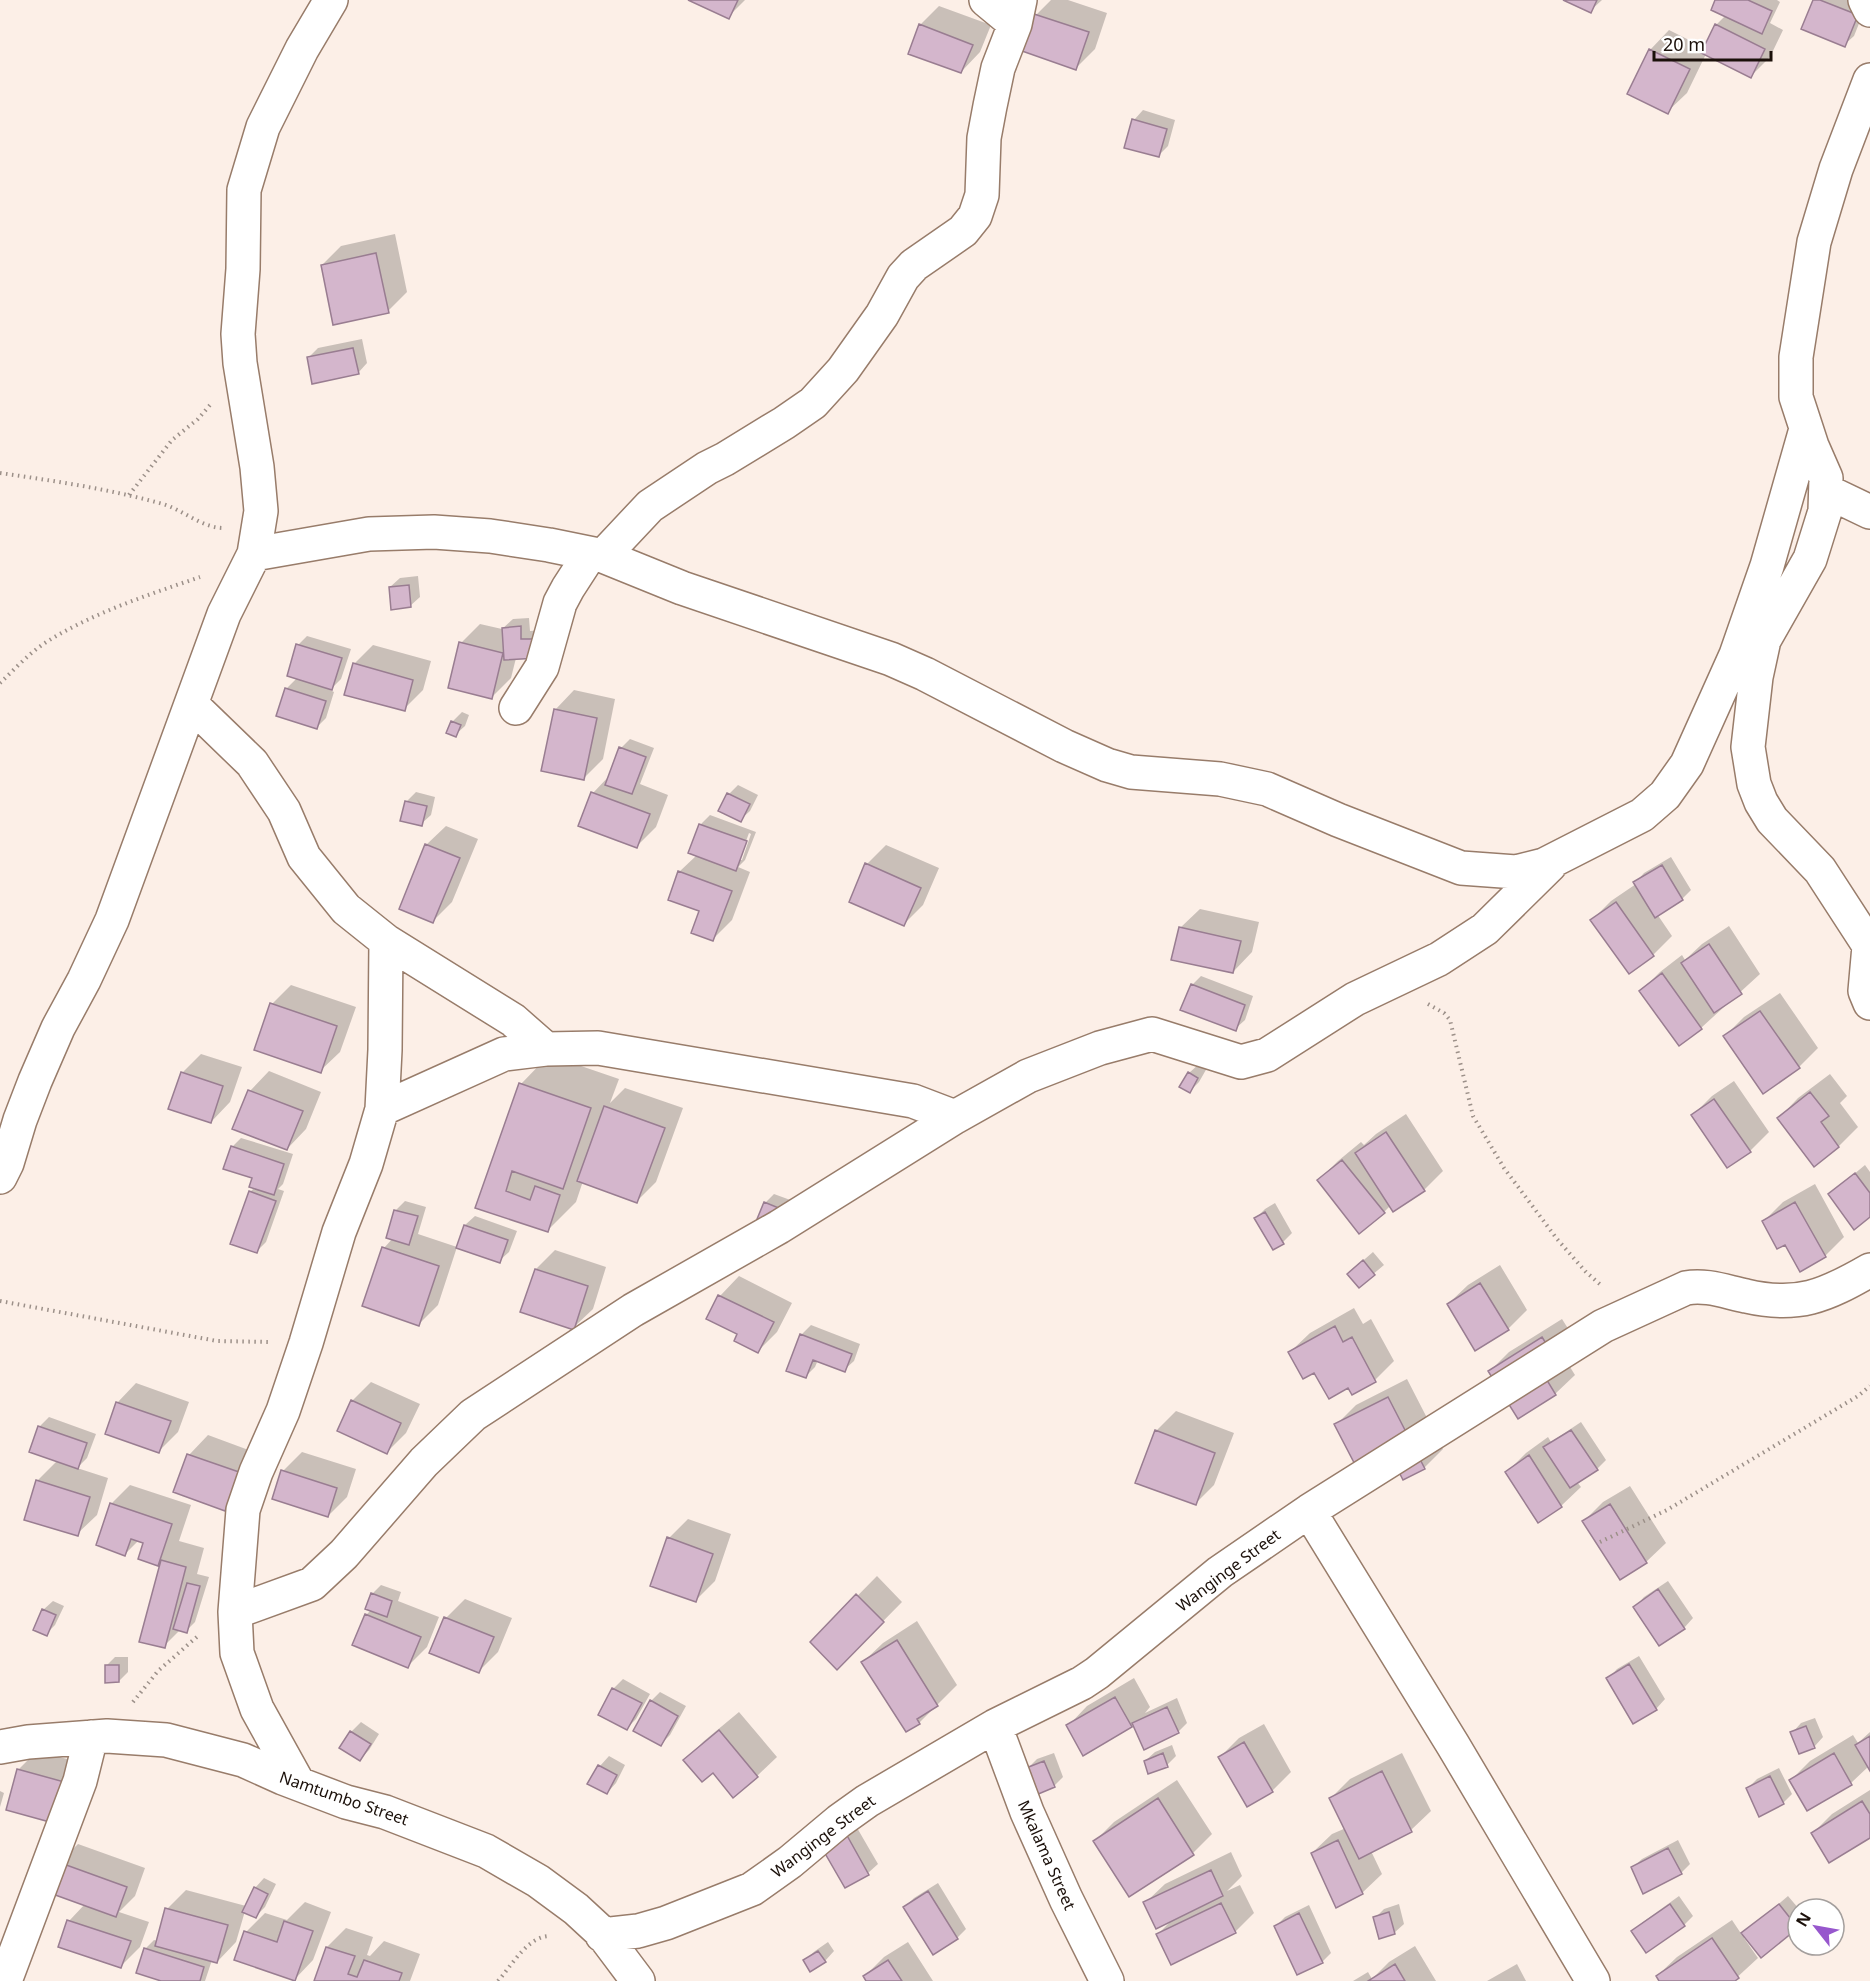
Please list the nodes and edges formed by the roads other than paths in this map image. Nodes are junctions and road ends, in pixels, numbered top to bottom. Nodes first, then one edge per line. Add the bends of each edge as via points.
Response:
1 (331, 0) edge
2 (986, 0) edge
3 (1865, 0) edge
4 (1870, 10) edge
5 (1017, 12) edge
6 (1870, 80) edge
7 (1806, 429) junction
8 (1826, 491) junction
9 (1870, 512) edge
10 (596, 555) junction
11 (252, 557) junction
12 (191, 704) junction
13 (516, 708) dead end
14 (1558, 857) junction
15 (386, 941) junction
16 (1870, 947) edge
17 (1870, 1003) edge
18 (546, 1049) junction
19 (381, 1110) junction
20 (955, 1117) junction
21 (0, 1177) edge
22 (1870, 1270) edge
23 (1309, 1511) junction
24 (235, 1612) junction
25 (995, 1726) junction
26 (99, 1737) junction
27 (0, 1746) edge
28 (298, 1783) junction
29 (602, 1934) junction
30 (5, 1981) edge
31 (638, 1981) edge
32 (1107, 1981) edge
33 (1593, 1981) edge

1 - 11 street via 263,127 244,190 238,334 261,511
2 - 5 street
3 - 4 street
5 - 10 street via 990,106 984,138 982,195 975,216 963,231 903,277 843,370 813,403 650,506
6 - 7 street via 1836,169 1814,242 1796,357 1796,397
7 - 8 street via 1826,478
7 - 14 street via 1752,611 1687,764 1665,795 1642,815
8 - 9 street
8 - 16 street via 1825,511 1810,559 1764,640 1748,747 1754,784 1766,811 1820,870
10 - 11 street via 490,536 434,532 369,534
10 - 13 street via 568,588 542,667
10 - 14 street via 891,659 1107,765 1131,772 1220,779 1267,789 1461,868 1516,873
11 - 12 street via 224,614
12 - 15 street via 252,764 284,811 304,857 345,909
12 - 21 street via 112,920 34,1081
14 - 20 street via 1485,929 1439,959 1355,999 1267,1055 1241,1062 1152,1034 1061,1062
15 - 18 street via 513,1020
15 - 19 street
16 - 17 street via 1865,991
18 - 19 street via 504,1054
18 - 20 street via 598,1048 647,1055 913,1101
19 - 24 street via 283,1411 243,1510
20 - 24 street via 779,1227 633,1310 473,1415 424,1462 344,1554 312,1584
22 - 23 street, Wanginge Street via 1818,1296 1793,1302 1768,1301 1698,1285 1674,1293 1603,1326
23 - 25 street, Wanginge Street via 1220,1572 1097,1673
23 - 33 street
24 - 28 street via 237,1653 257,1709
25 - 29 street, Wanginge Street via 867,1801 752,1889 666,1923 638,1931
25 - 32 street, Mkalama Street via 1027,1812
26 - 27 street, Namtumbo Street
26 - 28 street, Namtumbo Street via 166,1740 243,1760
26 - 30 street
28 - 29 street, Namtumbo Street via 486,1851 538,1881
29 - 31 street, Namtumbo Street

